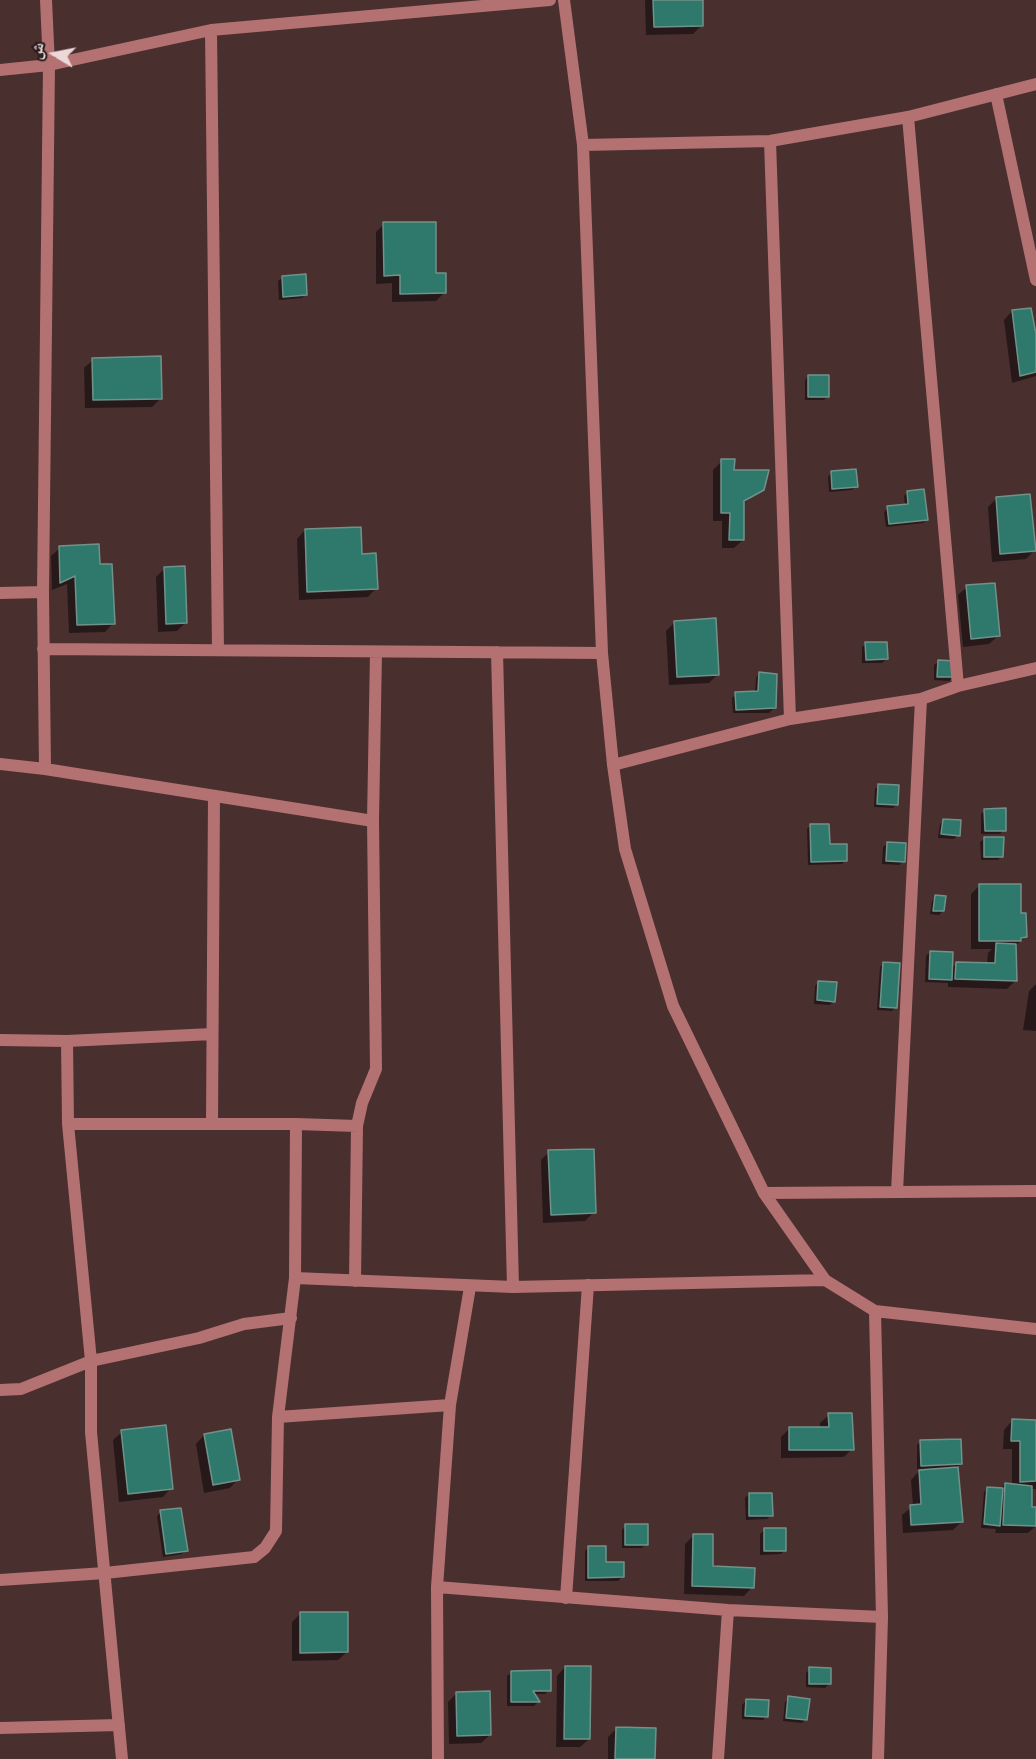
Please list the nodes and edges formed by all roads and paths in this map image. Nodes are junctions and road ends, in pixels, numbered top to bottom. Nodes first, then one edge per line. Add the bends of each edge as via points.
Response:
1 (46, 0) edge
2 (550, 0) edge
3 (564, 0) edge
4 (211, 30) junction
5 (49, 64) junction
6 (0, 70) edge
7 (1036, 84) edge
8 (996, 94) junction
9 (908, 117) junction
10 (770, 141) junction
11 (583, 145) junction
12 (1036, 280) edge
13 (43, 592) junction
14 (0, 593) edge
15 (43, 649) junction
16 (218, 650) junction
17 (376, 652) junction
18 (497, 652) junction
19 (602, 653) junction
20 (1036, 668) edge
21 (958, 686) junction
22 (921, 699) junction
23 (790, 719) junction
24 (0, 764) edge
25 (613, 765) junction
26 (45, 769) junction
27 (214, 796) junction
28 (373, 822) junction
29 (212, 1034) junction
30 (0, 1040) edge
31 (67, 1041) junction
32 (212, 1123) junction
33 (68, 1124) junction
34 (296, 1124) junction
35 (357, 1126) junction
36 (1036, 1191) edge
37 (764, 1192) junction
38 (897, 1192) junction
39 (296, 1278) junction
40 (825, 1280) junction
41 (355, 1281) junction
42 (588, 1285) junction
43 (470, 1287) junction
44 (513, 1287) junction
45 (875, 1311) junction
46 (291, 1318) junction
47 (1036, 1329) edge
48 (92, 1361) junction
49 (0, 1390) edge
50 (450, 1406) junction
51 (278, 1417) junction
52 (105, 1573) junction
53 (0, 1580) edge
54 (437, 1587) junction
55 (566, 1598) junction
56 (728, 1610) junction
57 (882, 1617) junction
58 (119, 1725) junction
59 (0, 1728) edge
60 (122, 1759) edge
61 (438, 1759) edge
62 (718, 1759) edge
63 (878, 1759) edge

1 - 5 street
2 - 4 street
3 - 11 street
4 - 5 street
4 - 16 street
5 - 6 street
5 - 13 street
7 - 8 street
8 - 9 street
8 - 12 street
9 - 10 street
9 - 21 street
10 - 11 street
10 - 23 street
11 - 19 street
13 - 14 street
13 - 15 street
15 - 16 street
15 - 26 street
16 - 17 street
17 - 18 street
17 - 28 street
18 - 19 street
18 - 44 street
19 - 25 street
20 - 21 street
21 - 22 street
22 - 23 street
22 - 38 street
23 - 25 street
24 - 26 street
25 - 37 street via 625,849 673,1006
26 - 27 street
27 - 28 street
27 - 29 street
28 - 35 street via 375,1069
29 - 31 street
29 - 32 street
30 - 31 street
31 - 33 street
32 - 33 street
32 - 34 street
33 - 48 street
34 - 35 street
34 - 39 street
35 - 41 street
36 - 38 street
37 - 38 street
37 - 40 street
39 - 41 street
39 - 46 street
40 - 42 street
40 - 45 street
41 - 43 street
42 - 44 street
42 - 55 street
43 - 44 street
43 - 50 street
45 - 47 street
45 - 57 street
46 - 48 street via 244,1324
46 - 51 street
48 - 49 street via 21,1389
48 - 52 street via 92,1432
50 - 51 street
50 - 54 street
51 - 52 street via 276,1531 265,1548 254,1557
52 - 53 street
52 - 58 street
54 - 55 street
54 - 61 street
55 - 56 street
56 - 57 street
56 - 62 street
57 - 63 street
58 - 59 street
58 - 60 street

